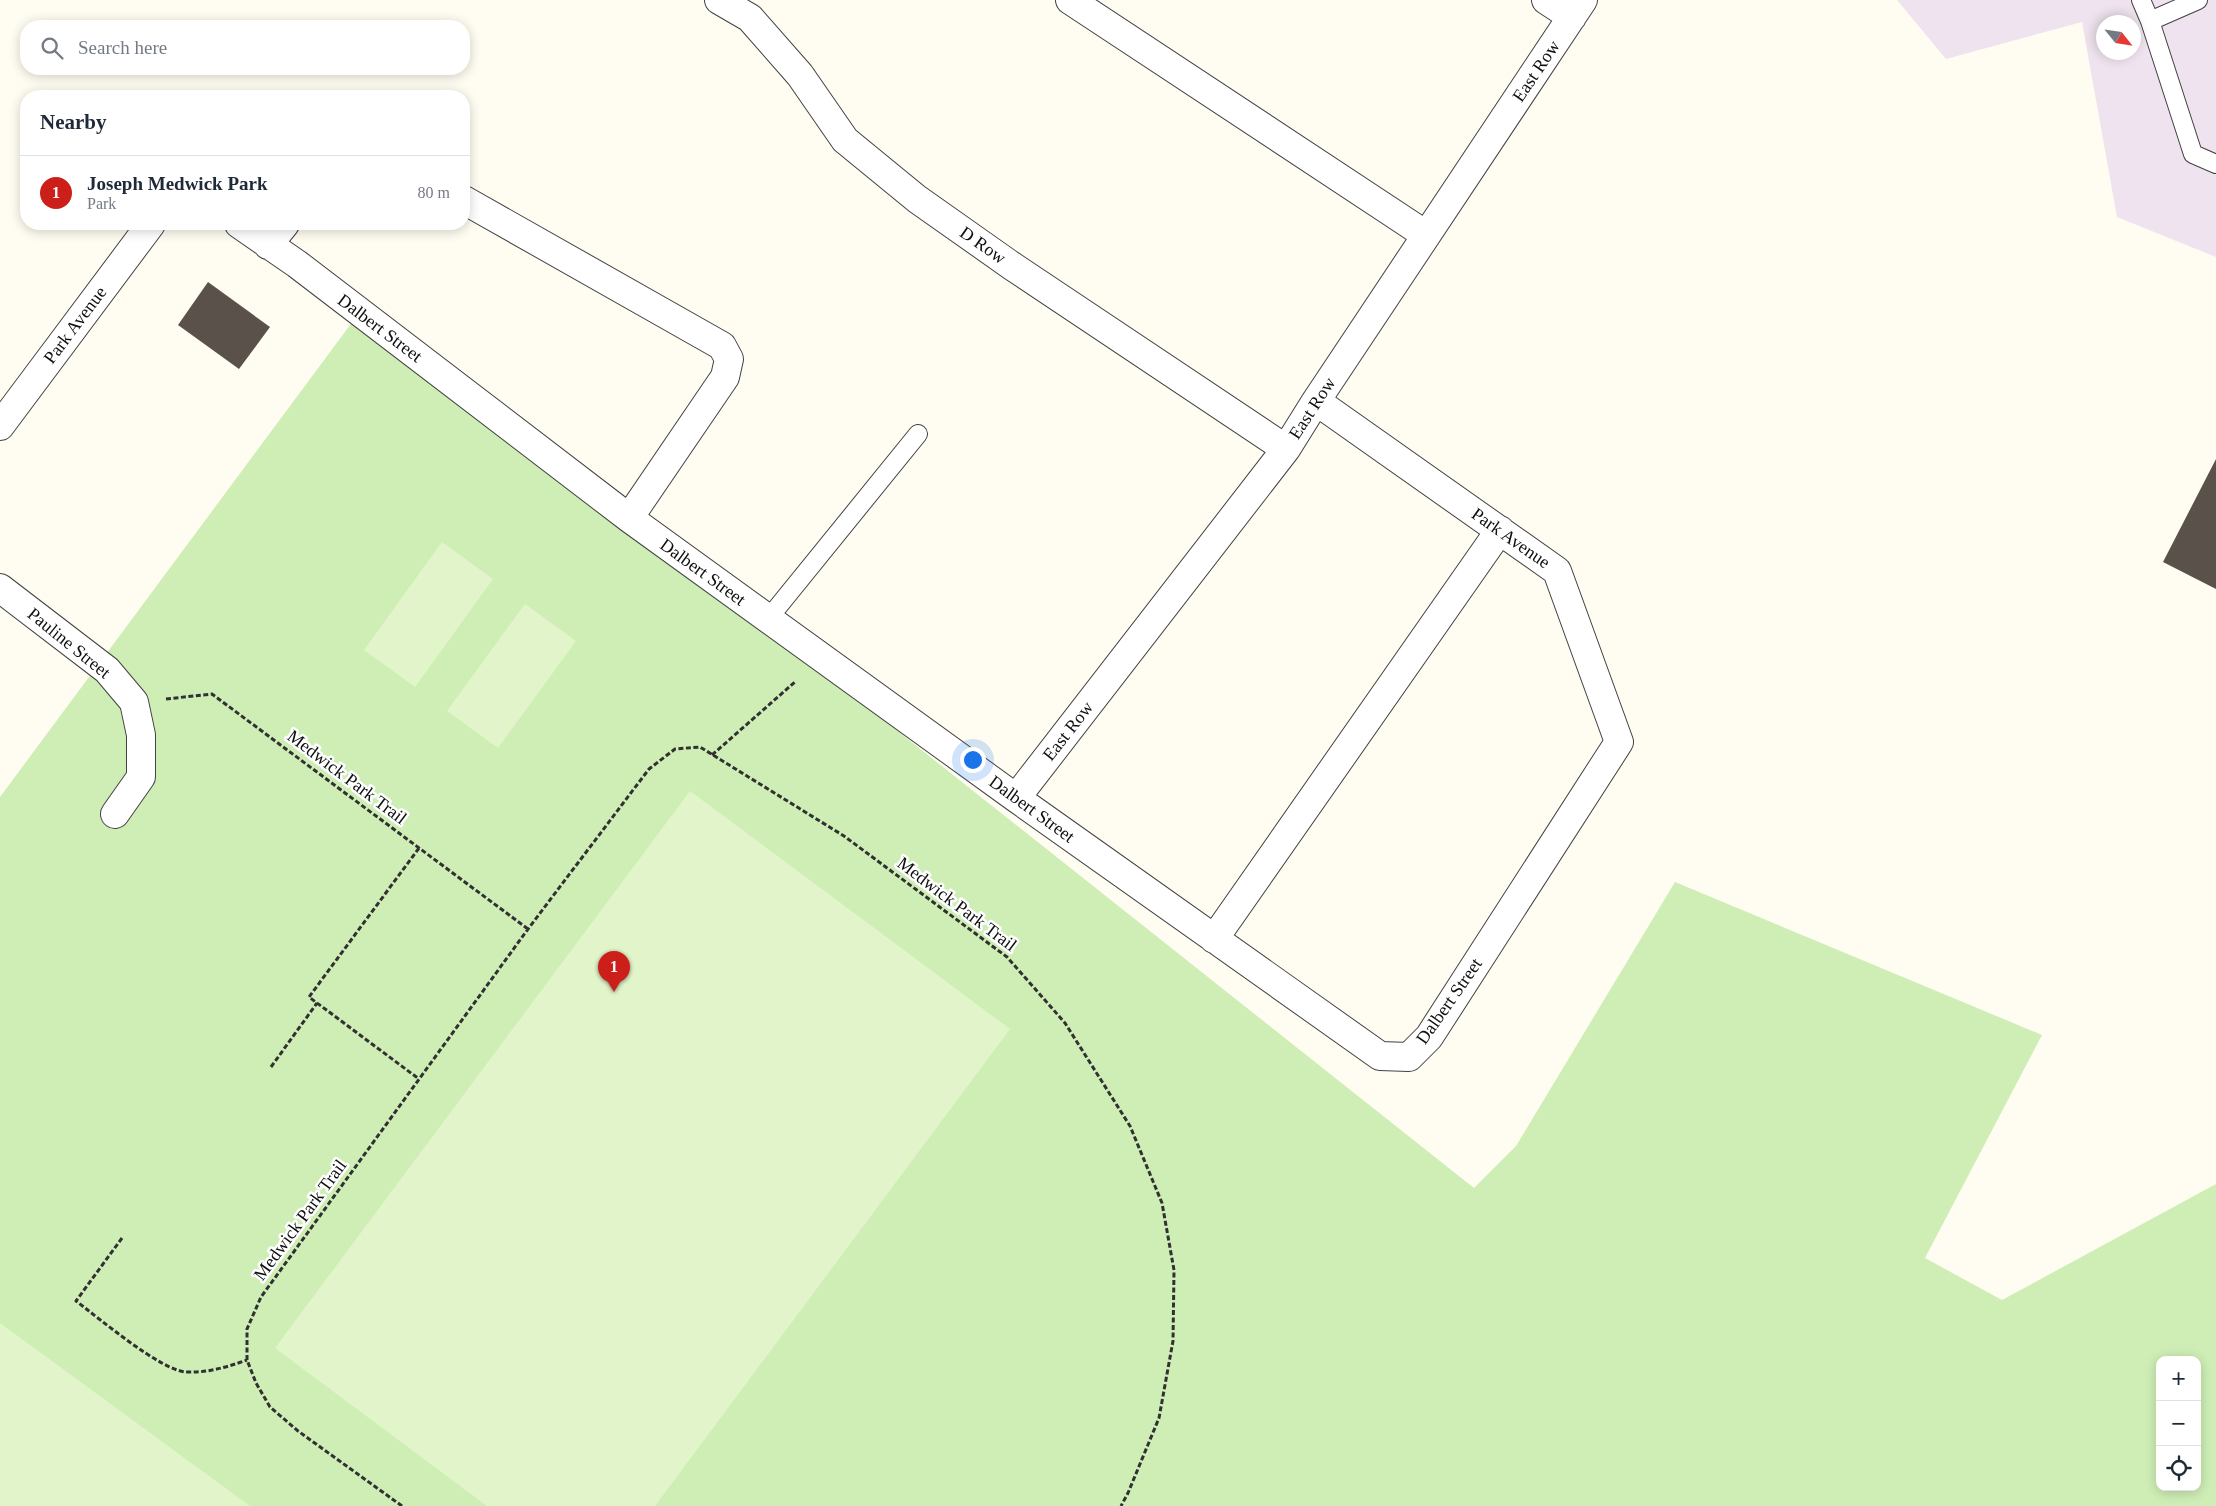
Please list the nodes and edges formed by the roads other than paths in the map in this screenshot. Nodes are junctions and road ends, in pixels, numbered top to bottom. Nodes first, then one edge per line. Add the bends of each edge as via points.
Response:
1 (719, 0) edge
2 (1070, 0) edge
3 (1546, 0) edge
4 (2141, 0) edge
5 (2198, 0) edge
6 (1578, 8) edge
7 (2150, 21) junction
8 (2216, 164) edge
9 (470, 203) edge
10 (147, 230) edge
11 (247, 230) edge
12 (280, 230) edge
13 (1426, 235) junction
14 (268, 245) junction
15 (1316, 400) junction
16 (0, 426) edge
17 (918, 434) dead end
18 (1286, 449) junction
19 (629, 518) junction
20 (1500, 530) junction
21 (0, 588) edge
22 (768, 619) junction
23 (1619, 742) joint
24 (1016, 798) junction
25 (115, 814) dead end
26 (1214, 939) junction

1 - 18 street, D Row via 750,18 800,75 846,140 917,199
2 - 13 street
3 - 6 street
4 - 7 lane
5 - 7 lane
6 - 13 street, East Row
7 - 8 lane via 2193,154
9 - 19 street via 722,346 726,353 729,359 725,377
10 - 16 street, Park Avenue
11 - 14 street, Dalbert Street
12 - 14 street
13 - 15 street, East Row
14 - 19 street, Dalbert Street
15 - 18 street, East Row
15 - 20 street, Park Avenue
17 - 22 lane
18 - 24 street, East Row
19 - 22 street, Dalbert Street
20 - 23 street, Park Avenue via 1557,572
20 - 26 street
21 - 25 street, Pauline Street via 107,670 134,702 141,735 142,777
22 - 24 street, Dalbert Street
23 - 26 street, Dalbert Street via 1429,1037 1408,1057 1380,1056
24 - 26 street, Dalbert Street

